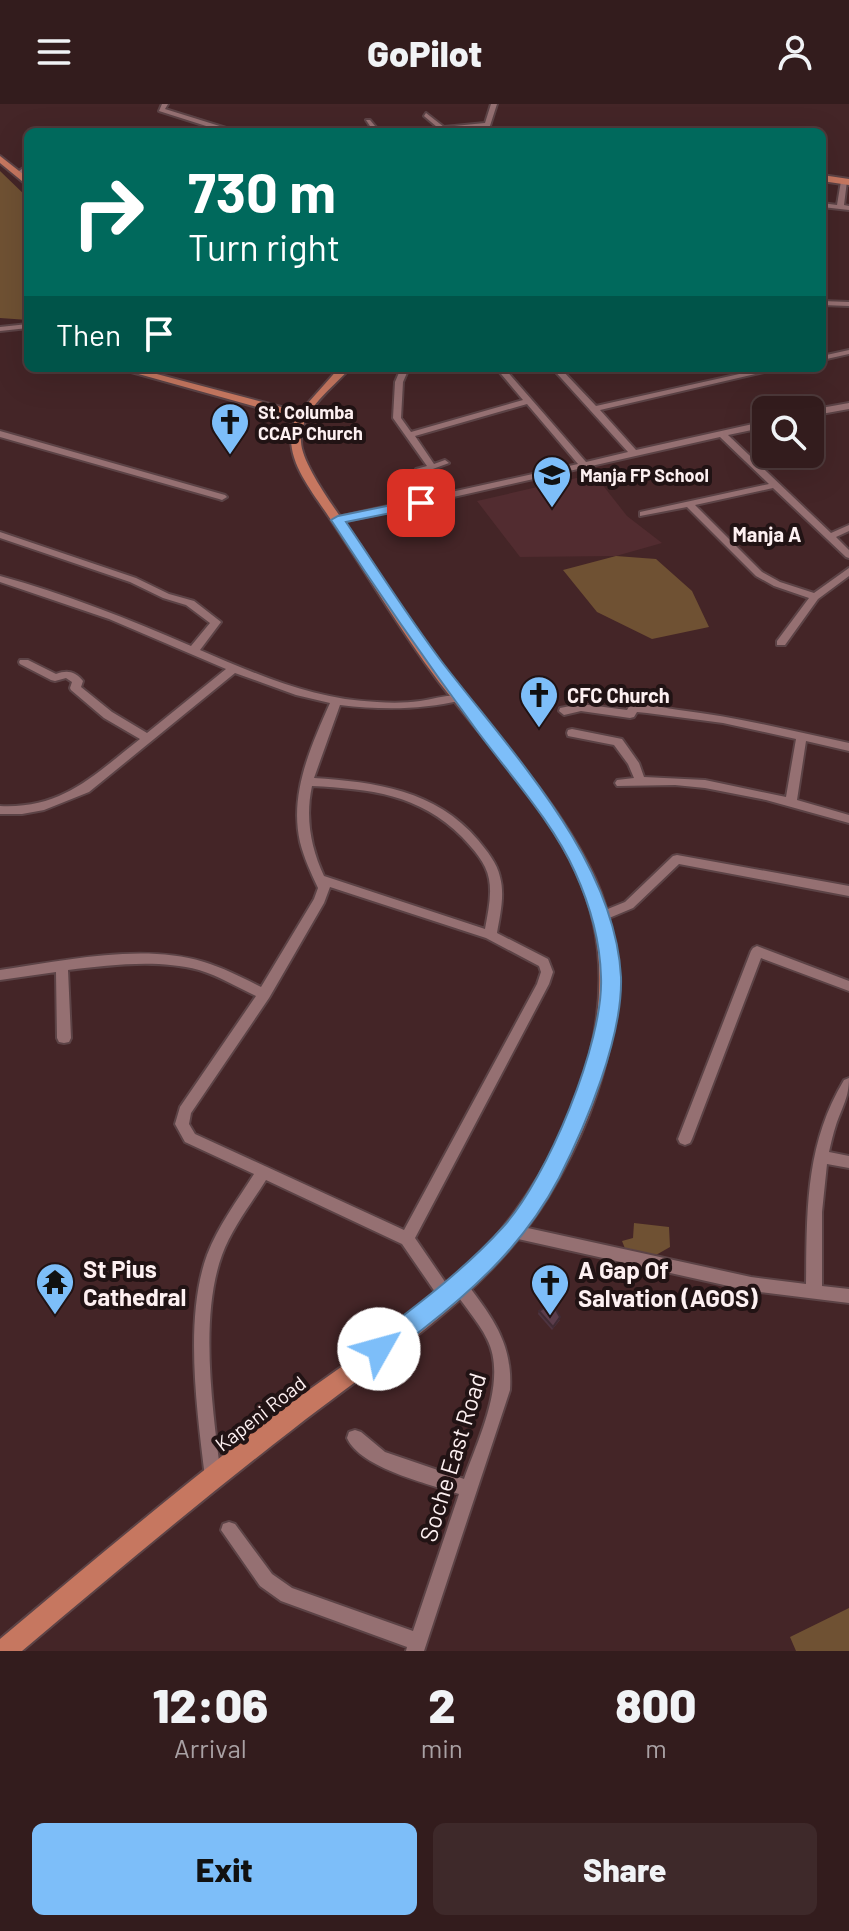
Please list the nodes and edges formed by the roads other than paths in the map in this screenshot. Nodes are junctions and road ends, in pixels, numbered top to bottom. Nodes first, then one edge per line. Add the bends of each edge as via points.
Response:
1 (165, 104) edge
2 (494, 104) edge
3 (426, 115) dead end
4 (368, 121) dead end
5 (441, 127) junction
6 (219, 128) edge
7 (374, 128) edge
8 (433, 128) edge
9 (486, 128) edge
10 (0, 159) edge
11 (24, 170) edge
12 (18, 174) junction
13 (24, 179) edge
14 (826, 179) edge
15 (847, 182) edge
16 (826, 205) edge
17 (840, 207) junction
18 (849, 208) edge
19 (826, 303) edge
20 (849, 304) edge
21 (24, 326) edge
22 (0, 329) edge
23 (849, 352) edge
24 (826, 357) edge
25 (137, 372) edge
26 (341, 372) edge
27 (403, 372) edge
28 (503, 372) edge
29 (560, 372) edge
30 (759, 372) edge
31 (528, 401) junction
32 (849, 406) edge
33 (595, 409) junction
34 (824, 410) edge
35 (302, 416) junction
36 (752, 428) edge
37 (0, 434) edge
38 (410, 435) junction
39 (723, 435) junction
40 (633, 452) junction
41 (445, 463) dead end
42 (584, 465) junction
43 (432, 467) junction
44 (419, 471) dead end
45 (775, 485) junction
46 (222, 497) dead end
47 (688, 503) junction
48 (643, 514) dead end
49 (338, 520) junction
50 (849, 528) edge
51 (0, 535) edge
52 (831, 536) junction
53 (849, 555) edge
54 (849, 571) edge
55 (0, 579) edge
56 (815, 597) junction
57 (781, 643) dead end
58 (193, 651) junction
59 (24, 662) dead end
60 (233, 669) junction
61 (459, 698) junction
62 (335, 704) junction
63 (564, 711) dead end
64 (572, 733) dead end
65 (802, 735) junction
66 (147, 738) junction
67 (849, 747) edge
68 (640, 780) junction
69 (306, 782) junction
70 (621, 783) dead end
71 (791, 803) junction
72 (0, 810) edge
73 (849, 819) edge
74 (319, 879) junction
75 (849, 891) edge
76 (602, 916) junction
77 (490, 935) junction
78 (62, 968) junction
79 (0, 975) edge
80 (849, 986) edge
81 (264, 994) junction
82 (64, 1038) dead end
83 (849, 1084) edge
84 (685, 1139) dead end
85 (822, 1157) junction
86 (849, 1162) edge
87 (263, 1172) junction
88 (514, 1232) junction
89 (407, 1239) junction
90 (454, 1291) junction
91 (814, 1292) junction
92 (849, 1296) edge
93 (355, 1438) dead end
94 (213, 1477) junction
95 (469, 1489) junction
96 (229, 1530) dead end
97 (416, 1647) edge
98 (7, 1650) edge

1 - 6 street via 161,110
2 - 9 street
3 - 5 street
4 - 7 street
5 - 8 street
5 - 9 street
10 - 12 main road
11 - 12 street
12 - 13 main road
14 - 15 main road
15 - 17 street
16 - 17 street
17 - 18 street
19 - 20 street
21 - 22 street
23 - 24 street
25 - 35 main road
26 - 35 main road
27 - 38 street via 396,411
28 - 31 street
29 - 33 street
30 - 33 street
31 - 38 street
31 - 42 street
32 - 34 street
33 - 40 street
35 - 49 main road, Kapeni Road via 296,449
36 - 39 street
37 - 46 street
38 - 43 street
39 - 40 street
39 - 45 street
40 - 42 street
41 - 43 street
42 - 49 street
43 - 44 street
45 - 47 street
45 - 52 street
47 - 48 street
47 - 56 street via 759,574
49 - 61 main road, Kapeni Road
50 - 52 street
51 - 58 street via 190,603 216,622
52 - 53 street
54 - 56 street
55 - 58 street via 108,615
56 - 57 street
58 - 60 street
59 - 66 street via 55,678 67,674 90,701
60 - 62 street
60 - 66 street
61 - 62 street via 399,708
61 - 76 main road, Kapeni Road via 545,810 583,868
62 - 69 street
63 - 65 street via 586,705 623,714 647,709
64 - 68 street via 618,742
65 - 67 street
65 - 71 street
66 - 72 street via 66,799
68 - 70 street
68 - 71 street
69 - 74 street via 300,810
69 - 77 street via 389,789 446,815 480,850 495,876
71 - 73 street
74 - 77 street
74 - 81 street via 324,888 320,900
75 - 76 street via 677,859 629,905
76 - 88 main road, Kapeni Road via 611,978 594,1072 554,1169
77 - 89 street via 540,958 547,972
78 - 79 street
78 - 81 street via 174,961 201,966
78 - 82 street
80 - 84 street via 757,951
81 - 87 street via 185,1111 182,1124 190,1138
83 - 85 street via 830,1122
85 - 86 street
85 - 91 street via 813,1237
87 - 89 street
87 - 94 street via 219,1246 207,1283 204,1369
88 - 90 main road, Kapeni Road
88 - 91 street via 751,1284
89 - 90 street, Soche East Road
90 - 94 main road, Kapeni Road
90 - 95 street, Soche East Road via 492,1331 505,1368
91 - 92 street
93 - 95 street via 380,1459
94 - 98 main road, Kapeni Road
95 - 97 street, Soche East Road
96 - 97 street via 266,1580 287,1595

